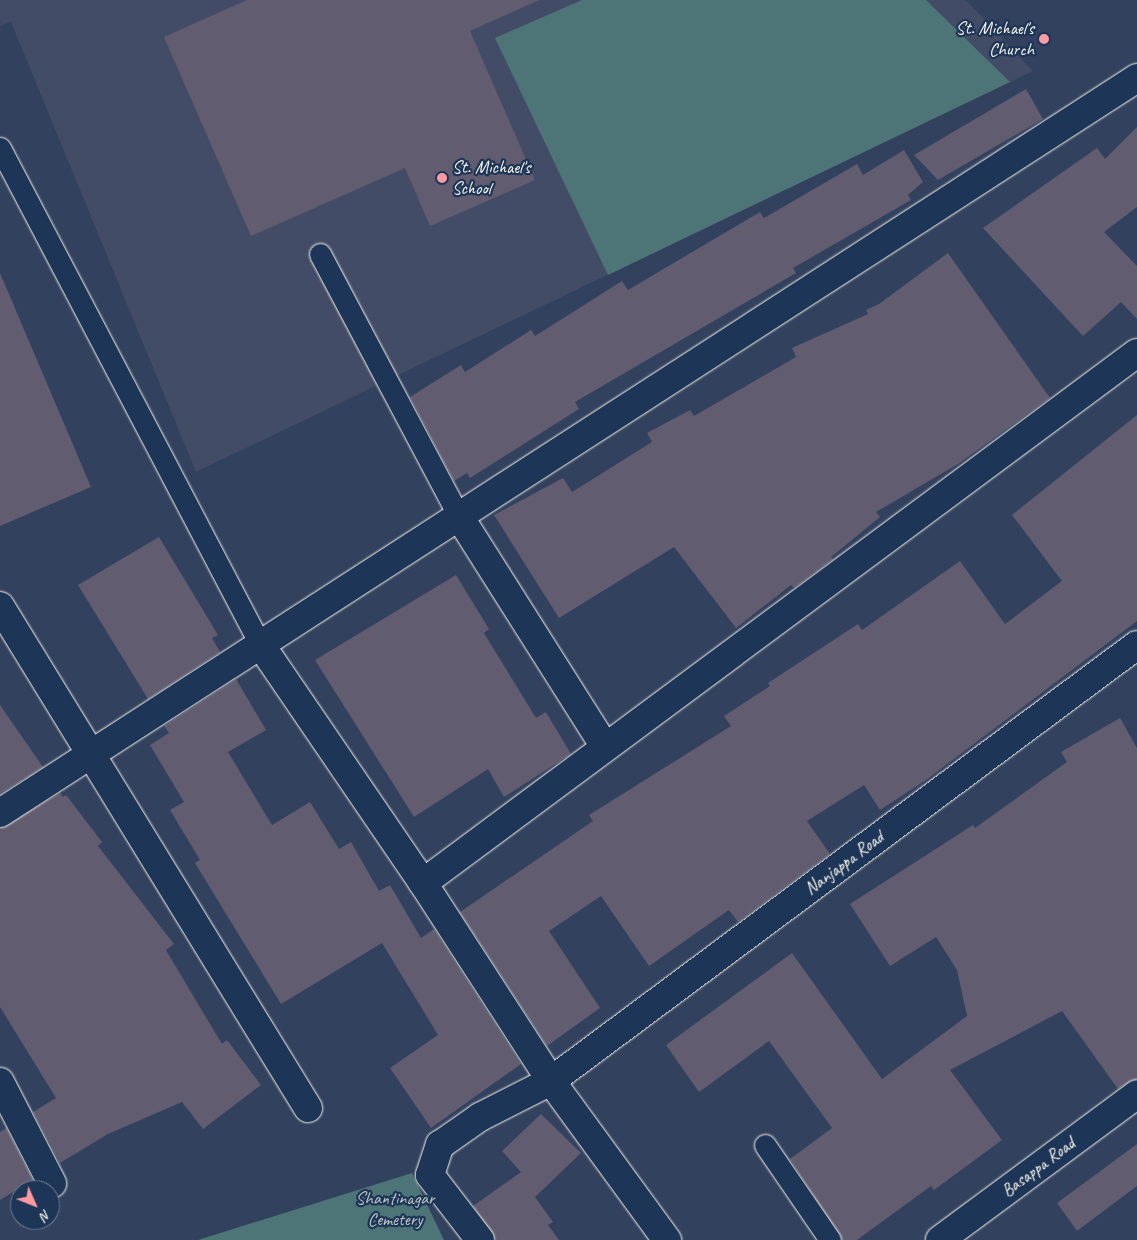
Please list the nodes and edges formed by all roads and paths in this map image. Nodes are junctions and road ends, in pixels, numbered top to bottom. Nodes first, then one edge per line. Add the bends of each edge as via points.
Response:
1 (1137, 78) edge
2 (0, 148) edge
3 (320, 254) dead end
4 (1137, 353) edge
5 (459, 516) junction
6 (0, 606) edge
7 (260, 644) junction
8 (1137, 645) edge
9 (605, 747) junction
10 (92, 754) junction
11 (0, 813) edge
12 (423, 883) junction
13 (551, 1081) junction
14 (0, 1082) edge
15 (1137, 1094) edge
16 (308, 1108) dead end
17 (765, 1146) dead end
18 (50, 1180) edge
19 (480, 1240) edge
20 (667, 1240) edge
21 (830, 1240) edge
22 (940, 1240) edge

1 - 5 street
2 - 7 lane
3 - 5 lane
4 - 9 street
5 - 7 street
5 - 9 street
6 - 10 street
7 - 10 street
7 - 12 street
8 - 13 street, Nanjappa Road
9 - 12 street
10 - 11 street
10 - 16 street
12 - 13 street
13 - 19 street, Nanjappa Road via 480,1118 440,1145 430,1175
13 - 20 street
14 - 18 street
15 - 22 street, Basappa Road
17 - 21 lane

